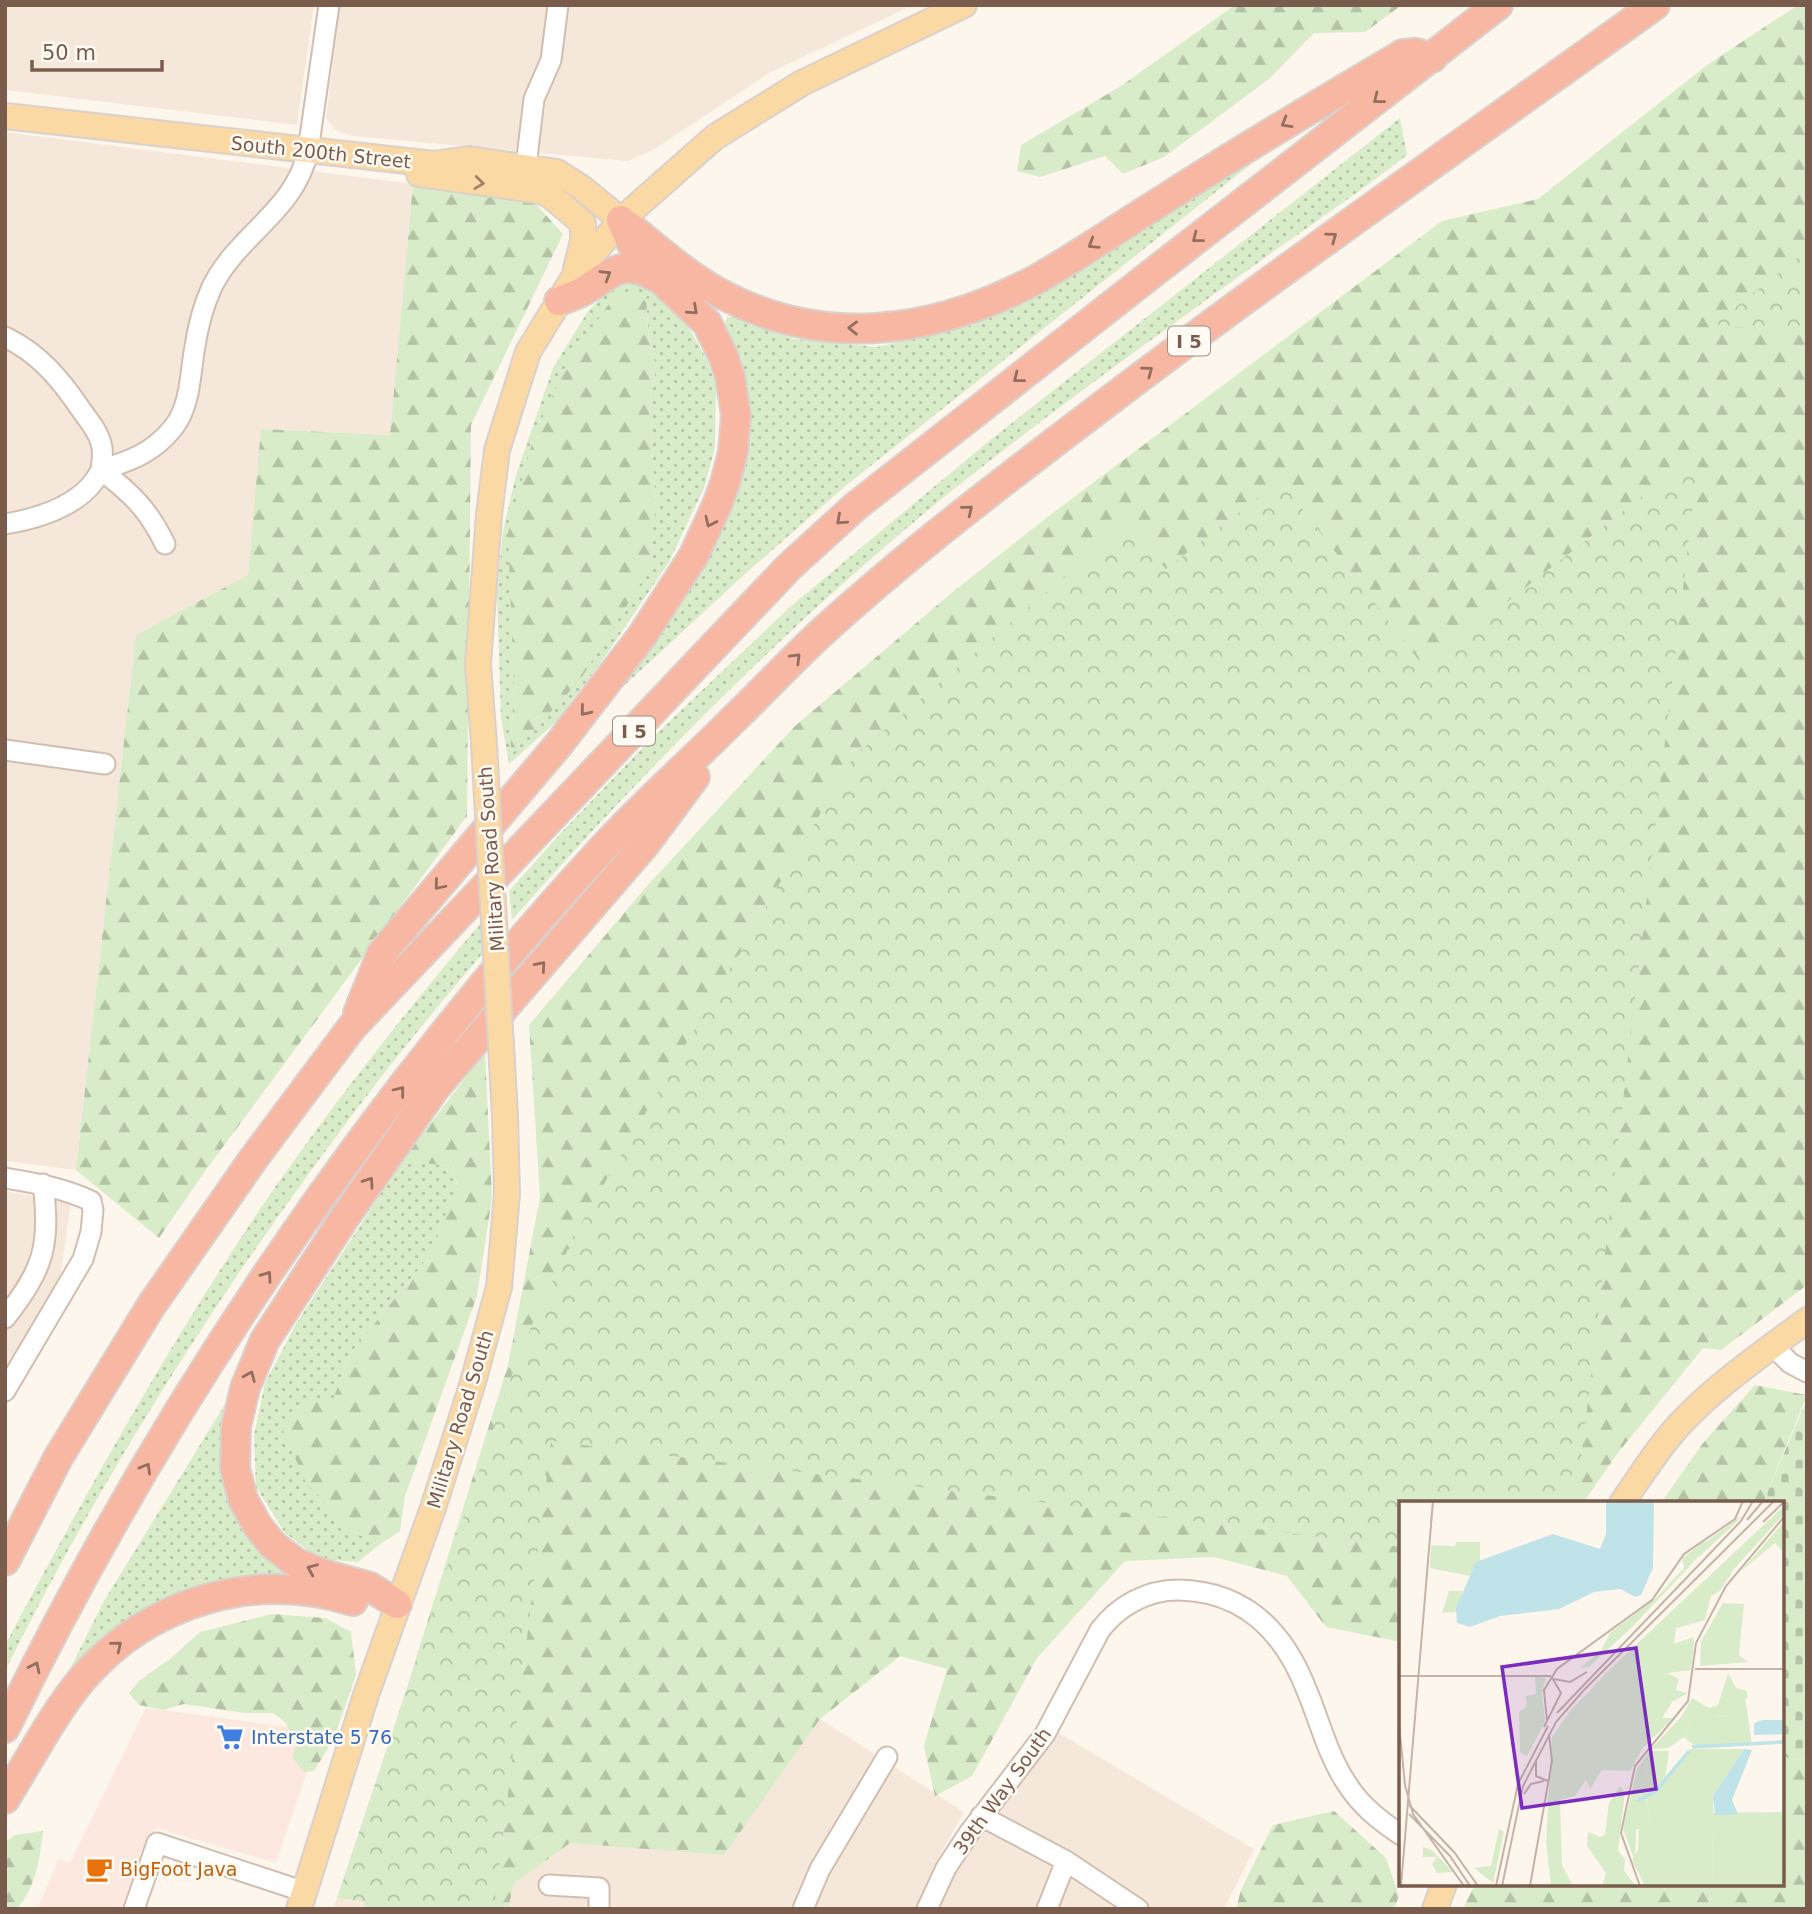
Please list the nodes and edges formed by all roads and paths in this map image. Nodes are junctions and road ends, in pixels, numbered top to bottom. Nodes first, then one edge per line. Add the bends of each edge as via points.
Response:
1 (329, 5) edge
2 (558, 5) edge
3 (964, 5) edge
4 (1498, 5) edge
5 (1655, 5) edge
6 (1432, 58) junction
7 (5, 116) edge
8 (308, 150) junction
9 (393, 159) junction
10 (526, 166) junction
11 (621, 220) junction
12 (574, 277) junction
13 (656, 277) junction
14 (559, 302) junction
15 (5, 337) edge
16 (101, 470) junction
17 (5, 524) edge
18 (165, 544) dead end
19 (747, 706) junction
20 (5, 750) edge
21 (105, 764) dead end
22 (352, 1027) junction
23 (5, 1178) edge
24 (43, 1184) junction
25 (5, 1318) edge
26 (1807, 1320) edge
27 (1773, 1346) junction
28 (1807, 1372) edge
29 (5, 1391) edge
30 (1623, 1501) edge
31 (5, 1561) edge
32 (397, 1604) junction
33 (5, 1728) edge
34 (887, 1757) dead end
35 (5, 1799) edge
36 (981, 1816) junction
37 (1399, 1834) edge
38 (1066, 1861) junction
39 (549, 1885) dead end
40 (1430, 1886) edge
41 (1443, 1886) edge
42 (302, 1900) edge
43 (134, 1909) edge
44 (598, 1909) edge
45 (803, 1909) edge
46 (927, 1909) edge
47 (1047, 1909) edge
48 (1138, 1909) edge
49 (1433, 1909) edge

1 - 8 street
2 - 10 street via 551,60 534,99
3 - 11 main road, Military Road South via 802,83 751,114 715,137
4 - 6 highway, I 5
19 -> 5 highway, I 5 via 829,626 1021,468 1210,324
6 -> 11 highway via 1403,54 1038,278 974,308 920,324 844,328 789,321 714,290
6 -> 22 highway, I 5 via 856,506 789,567
7 - 8 main road, South 200th Street
8 - 9 main road, South 200th Street
8 - 16 street via 299,181 288,197 242,243 211,289 200,322 187,398 174,427 149,452
9 - 10 main road, South 200th Street via 434,164 469,159
9 -> 12 main road via 405,171 551,196 583,223
10 - 11 main road, South 200th Street via 557,172
11 - 12 main road, Military Road South
11 - 13 highway via 638,257
12 - 14 main road, Military Road South
14 -> 13 highway via 619,268 640,268
13 -> 22 highway via 707,323 730,377 736,434 717,505 677,584 598,694 382,953
14 - 32 main road, Military Road South, bridge via 528,352 497,450 478,664 505,1116 507,1194 499,1287 437,1495
15 - 16 street via 39,359 71,395 99,438
16 - 17 street via 85,493 70,503
16 - 18 street via 136,498
32 -> 19 highway via 370,1587 295,1562 257,1525 243,1499 235,1468 236,1427 245,1388 265,1340 435,1088 646,843
33 -> 19 highway, I 5 via 56,1623 175,1418 314,1208 396,1096 538,920 609,842
20 - 21 street
22 - 31 highway, I 5 via 151,1306 58,1458
23 - 24 street
24 - 25 street via 42,1258 28,1289
24 - 29 street via 91,1201 91,1232 83,1259
26 - 27 main road
27 - 28 street
27 - 30 main road via 1681,1422
35 -> 32 highway via 82,1679 119,1643 165,1614 215,1596 267,1589 320,1593 370,1606
32 - 42 main road, Military Road South
34 - 45 street via 820,1869
36 - 37 street, 39th Way South via 1045,1734 1109,1618 1154,1593 1200,1591 1252,1612 1270,1628 1296,1666 1347,1784 1366,1810
36 - 38 street
36 - 46 street, 39th Way South via 946,1868
38 - 47 street
38 - 48 street
39 - 44 street via 599,1888
40 - 49 street
41 - 49 main road
42 - 43 street via 157,1843

